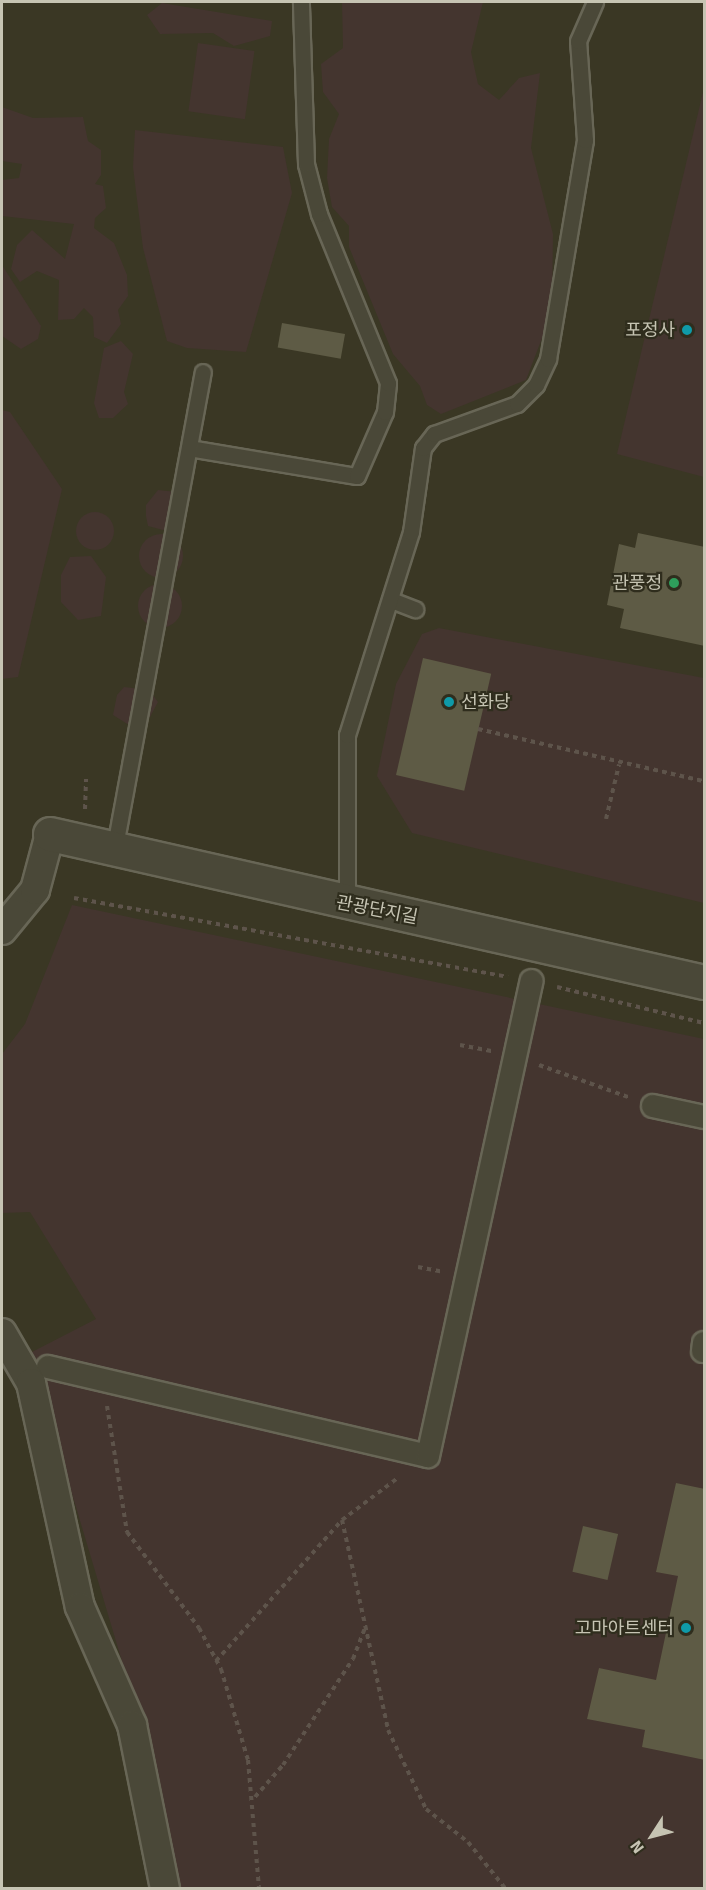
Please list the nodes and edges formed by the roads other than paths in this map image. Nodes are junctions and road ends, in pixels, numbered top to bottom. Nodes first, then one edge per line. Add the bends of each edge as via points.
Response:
1 (301, 2) edge
2 (595, 2) edge
3 (203, 372) dead end
4 (189, 448) junction
5 (391, 600) junction
6 (415, 609) dead end
7 (50, 834) joint
8 (114, 851) junction
9 (346, 905) junction
10 (6, 914) edge
11 (532, 981) road end
12 (705, 982) edge
13 (653, 1106) road end
14 (705, 1117) edge
15 (2, 1333) edge
16 (48, 1367) dead end
17 (165, 1888) edge

1 - 4 lane via 306,164 320,214 388,383 385,412 357,476
2 - 5 lane via 578,41 585,140 548,359 536,385 517,404 434,434 423,448 411,532
3 - 4 lane
4 - 8 lane
5 - 6 lane
5 - 9 lane via 347,735
7 - 8 street, 관광단지길
7 - 10 street via 35,890
8 - 9 street, 관광단지길
9 - 12 street, 관광단지길
11 - 16 street via 428,1455
13 - 14 street
15 - 17 street via 31,1383 80,1607 132,1725

